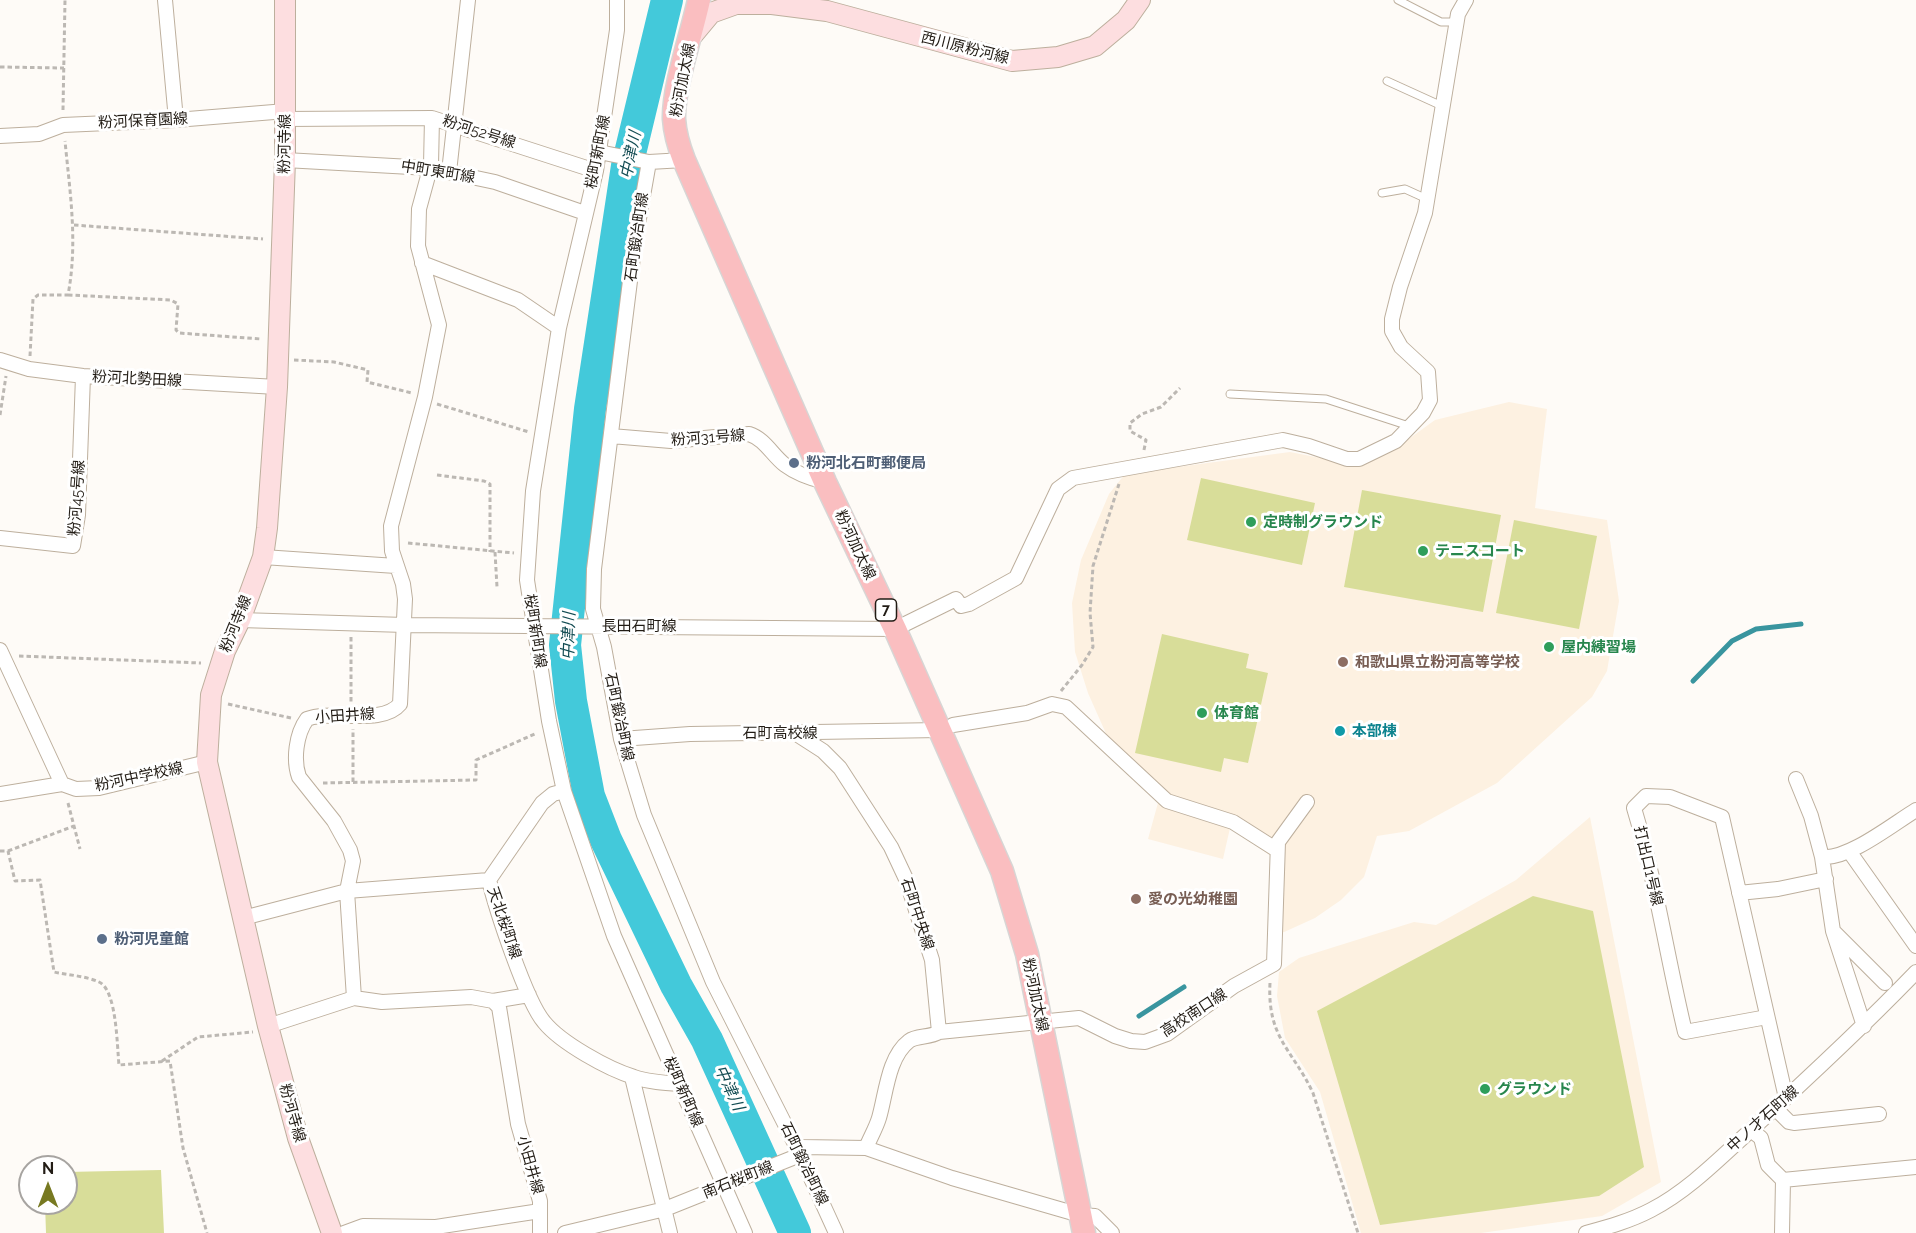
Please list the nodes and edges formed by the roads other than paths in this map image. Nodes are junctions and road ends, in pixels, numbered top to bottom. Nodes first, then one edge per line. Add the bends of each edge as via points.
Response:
1 (165, 0) edge
2 (285, 0) edge
3 (468, 0) edge
4 (617, 0) edge
5 (699, 0) edge
6 (1140, 0) edge
7 (1398, 0) edge
8 (1466, 0) edge
9 (768, 2) edge
10 (1457, 22) junction
11 (691, 37) junction
12 (1388, 81) dead end
13 (1444, 107) junction
14 (286, 115) junction
15 (432, 118) junction
16 (176, 120) junction
17 (455, 123) junction
18 (0, 135) edge
19 (604, 153) junction
20 (285, 160) junction
21 (684, 160) junction
22 (649, 162) junction
23 (430, 167) junction
24 (596, 171) junction
25 (449, 172) junction
26 (1382, 193) dead end
27 (1427, 199) junction
28 (585, 213) junction
29 (422, 262) junction
30 (559, 328) junction
31 (4, 362) edge
32 (83, 376) junction
33 (277, 387) junction
34 (1230, 394) dead end
35 (1410, 427) junction
36 (612, 436) junction
37 (825, 482) junction
38 (0, 538) edge
39 (263, 557) junction
40 (396, 566) junction
41 (240, 620) junction
42 (405, 625) junction
43 (541, 626) junction
44 (592, 626) junction
45 (895, 629) junction
46 (1, 653) edge
47 (947, 728) junction
48 (795, 733) junction
49 (621, 739) junction
50 (207, 762) junction
51 (1796, 779) dead end
52 (62, 784) junction
53 (564, 791) junction
54 (0, 795) edge
55 (1307, 802) dead end
56 (1916, 810) edge
57 (1277, 850) junction
58 (1849, 851) junction
59 (1822, 857) junction
60 (1826, 879) junction
61 (489, 880) junction
62 (347, 891) junction
63 (1740, 893) junction
64 (243, 918) junction
65 (1833, 931) junction
66 (1916, 946) edge
67 (1916, 972) edge
68 (1885, 983) dead end
69 (529, 995) junction
70 (354, 998) junction
71 (493, 1001) junction
72 (1767, 1017) junction
73 (1041, 1021) junction
74 (1864, 1026) junction
75 (269, 1028) junction
76 (939, 1032) junction
77 (632, 1077) junction
78 (680, 1084) junction
79 (1786, 1098) junction
80 (1775, 1108) junction
81 (1879, 1114) dead end
82 (1751, 1130) junction
83 (866, 1148) junction
84 (797, 1155) junction
85 (1916, 1167) edge
86 (1783, 1179) junction
87 (728, 1183) junction
88 (665, 1209) junction
89 (540, 1211) junction
90 (1082, 1224) edge
91 (425, 1230) edge
92 (332, 1233) edge
93 (344, 1233) edge
94 (540, 1233) edge
95 (565, 1233) edge
96 (670, 1233) edge
97 (745, 1233) edge
98 (836, 1233) edge
99 (1112, 1233) edge
100 (1586, 1233) edge
101 (1782, 1233) edge

1 - 16 street
2 - 14 main road, 粉河寺線
3 - 17 street
4 - 19 street, 桜町新町線
5 - 11 main road, 粉河加太線 / 7
6 - 9 main road, 西川原粉河線 via 1126,20 1095,46 1058,57 1012,62 827,12
7 - 10 lane via 1441,22
8 - 10 street
9 - 11 main road, 西川原粉河線 via 736,4 711,13
10 - 13 street
11 - 21 main road, 粉河加太線 / 7 via 674,117
12 - 13 lane
13 - 27 street
14 - 15 street, 粉河52号線
14 - 16 street, 粉河保育園線
14 - 20 main road, 粉河寺線
15 - 17 street, 粉河52号線
15 - 23 street, 小田井線
16 - 18 street, 粉河保育園線 via 63,125 39,134
17 - 24 street, 粉河52号線
17 - 25 street
19 - 22 street
19 - 24 street, 桜町新町線
20 - 23 street, 中町東町線
20 - 33 main road, 粉河寺線
21 - 22 street
21 - 37 main road, 粉河加太線 / 7
22 - 36 street, 石町鍛冶町線 via 635,240
23 - 25 street, 中町東町線
23 - 29 street, 小田井線 via 418,227
24 - 28 street, 桜町新町線
25 - 28 street, 中町東町線 via 495,182
26 - 27 lane via 1405,189
27 - 35 street via 1392,319 1392,331 1401,347 1428,372 1429,404
28 - 30 street, 桜町新町線
29 - 30 street via 518,300
29 - 40 street, 小田井線 via 439,325 425,397 391,526
30 - 43 street, 桜町新町線 via 533,491 528,554 527,579
31 - 32 street, 粉河北勢田線
32 - 33 street, 粉河北勢田線
32 - 38 street, 粉河45号線 via 78,515 73,546
33 - 39 main road, 粉河寺線
34 - 35 lane via 1326,399
35 - 45 street via 1396,441 1353,460 1283,440 1073,478 1058,489 1016,578 969,604 961,606 956,599
36 - 37 street, 粉河31号線 via 671,441 749,434 759,437 786,466
36 - 44 street, 石町鍛冶町線 via 594,569
37 - 45 main road, 粉河加太線 / 7
39 - 40 street
39 - 41 main road, 粉河寺線
40 - 42 street, 小田井線 via 403,584
41 - 42 street, 長田石町線
41 - 50 main road, 粉河寺線 via 220,664 210,700
42 - 43 street, 長田石町線
42 - 62 street, 小田井線 via 400,704 388,713 312,717 305,722 296,752 296,768 303,783 334,821 350,850 353,861
43 - 44 street, 長田石町線
43 - 53 street, 桜町新町線 via 550,728
44 - 45 street, 長田石町線
44 - 49 street, 石町鍛冶町線 via 604,647
45 - 47 main road, 粉河加太線 / 7
46 - 52 street
47 - 48 street, 石町高校線
47 - 57 street, 石町高校線 via 1049,705 1066,707 1167,801 1233,822
47 - 73 main road, 粉河加太線 / 7 via 1002,871 1027,954
48 - 49 street, 石町高校線
48 - 76 street, 石町中央線 via 824,751 840,768 891,847 906,879 932,960
49 - 84 street, 石町鍛冶町線 via 644,814 713,982
50 - 52 street, 粉河中学校線 via 99,788 76,789
50 - 64 main road, 粉河寺線
51 - 59 street
52 - 54 street, 粉河中学校線
53 - 61 street via 542,802
53 - 78 street, 桜町新町線 via 614,936
55 - 57 street via 1278,842
56 - 58 street
57 - 73 street, 高校南口線 via 1274,964 1234,986 1167,1034 1145,1042 1115,1036 1078,1018
58 - 59 street via 1834,858
58 - 66 street
59 - 60 street
60 - 63 street
60 - 65 street
61 - 62 street, 天北桜町線
61 - 69 street, 天北桜町線
62 - 64 street, 天北桜町線
62 - 70 street, 小田井線
63 - 72 street, 打出口1号線
63 - 72 street, 打出口1号線 via 1722,817 1663,796 1646,796 1638,802 1634,808 1649,858 1685,1032
64 - 75 main road, 粉河寺線
65 - 68 street
65 - 74 street
67 - 74 street, 中ノ才石町線
69 - 71 street
69 - 77 street, 天北桜町線 via 537,1014 552,1030
70 - 71 street via 382,1002 471,997
70 - 75 street
71 - 89 street, 小田井線 via 503,1018 518,1124
72 - 79 street, 打出口1号線
73 - 76 street
73 - 90 main road, 粉河加太線 / 7
74 - 79 street, 中ノ才石町線
75 - 92 main road, 粉河寺線 via 298,1138
76 - 83 street via 910,1040 894,1061
77 - 78 street, 天北桜町線
77 - 88 street
78 - 87 street, 桜町新町線
79 - 80 street, 中ノ才石町線
80 - 81 street via 1794,1123
80 - 82 street, 中ノ才石町線
82 - 86 street via 1761,1138 1768,1165
82 - 100 street, 中ノ才石町線 via 1652,1210
83 - 84 street, 南石桜町線 via 801,1147
83 - 90 street, 南石桜町線
84 - 87 street, 南石桜町線
84 - 98 street, 石町鍛冶町線
85 - 86 street
86 - 101 street
87 - 88 street, 南石桜町線
87 - 97 street, 桜町新町線
88 - 95 street, 南石桜町線
88 - 96 street
89 - 91 street
89 - 94 street, 小田井線
90 - 99 street, 南石桜町線 via 1095,1216
91 - 93 street via 363,1226

